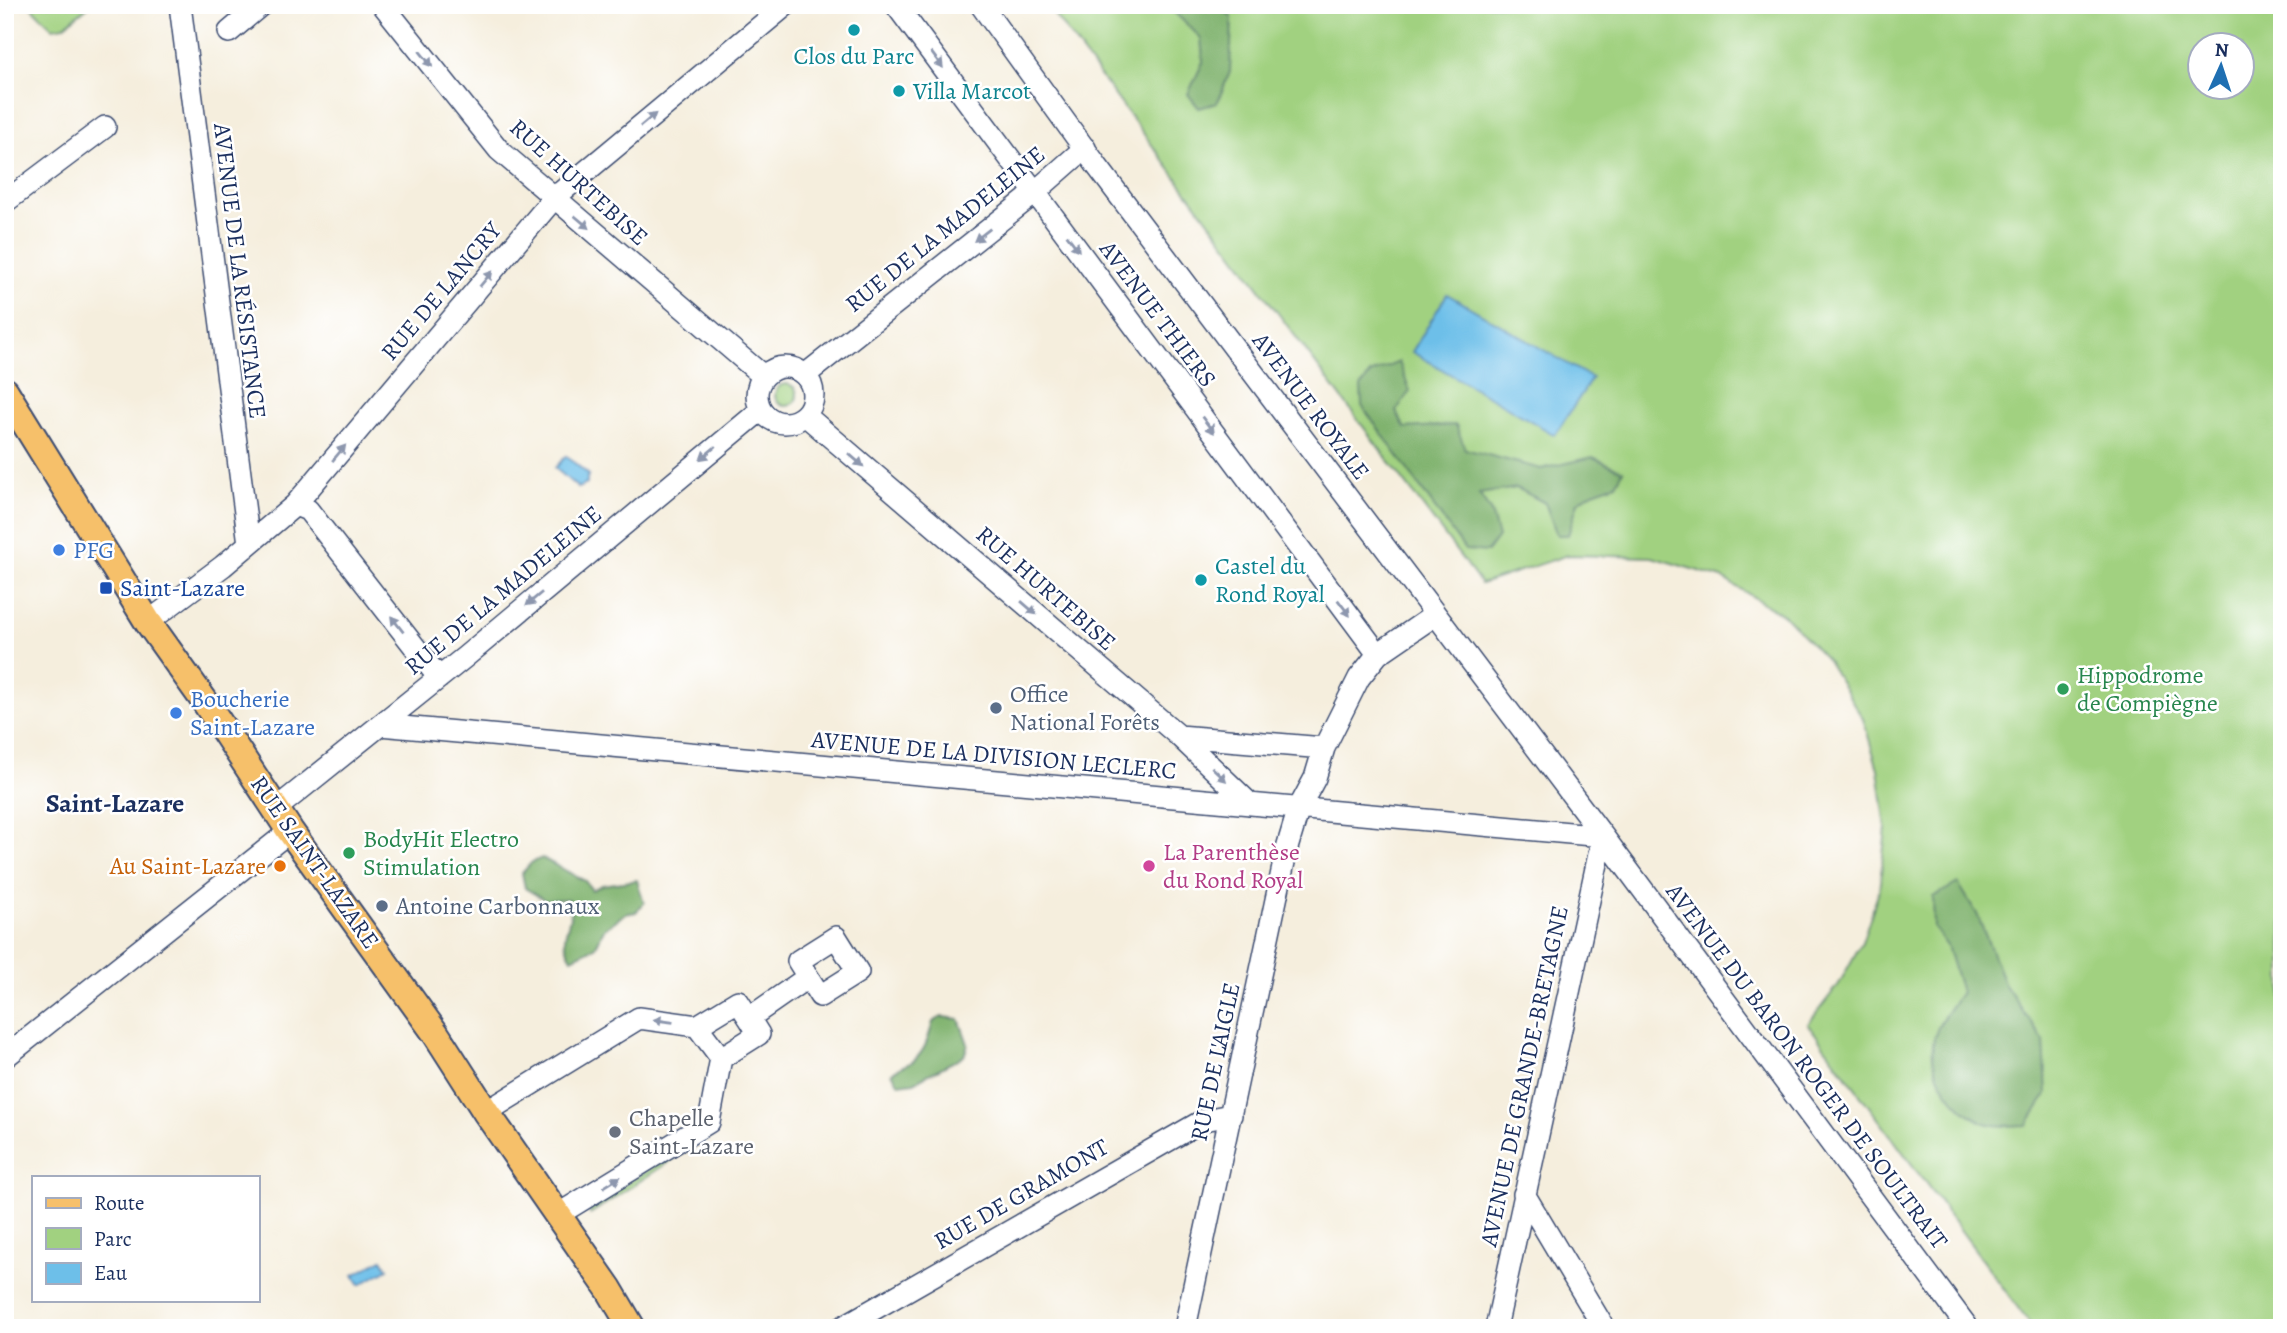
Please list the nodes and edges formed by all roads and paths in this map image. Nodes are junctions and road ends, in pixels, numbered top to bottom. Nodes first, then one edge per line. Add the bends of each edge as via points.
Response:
1 (180, 5) edge
2 (261, 5) edge
3 (383, 5) edge
4 (786, 5) edge
5 (896, 5) edge
6 (981, 5) edge
7 (229, 32) dead end
8 (105, 127) dead end
9 (1085, 148) junction
10 (1035, 192) junction
11 (554, 198) junction
12 (5, 202) edge
13 (805, 375) junction
14 (763, 376) junction
15 (5, 391) edge
16 (761, 410) junction
17 (804, 415) junction
18 (295, 505) junction
19 (249, 544) junction
20 (1435, 615) junction
21 (148, 622) junction
22 (1378, 654) junction
23 (439, 678) junction
24 (380, 725) junction
25 (1179, 736) junction
26 (1324, 748) junction
27 (1250, 804) junction
28 (276, 808) junction
29 (1299, 808) junction
30 (290, 831) junction
31 (1603, 836) junction
32 (808, 977) dead end
33 (749, 1018) junction
34 (697, 1026) junction
35 (5, 1057) edge
36 (721, 1058) junction
37 (486, 1112) junction
38 (1231, 1115) junction
39 (1524, 1194) junction
40 (559, 1214) junction
41 (632, 1328) edge
42 (841, 1328) edge
43 (1185, 1328) edge
44 (1496, 1328) edge
45 (1604, 1328) edge
46 (1968, 1328) edge

1 - 19 street, AVENUE DE LA RÉSISTANCE
2 - 7 street
3 -> 11 street, RUE HURTEBISE via 499,150
11 -> 4 street, RUE DE LANCRY
5 -> 10 street, AVENUE THIERS
6 - 9 street, AVENUE ROYALE
8 - 12 street
9 - 10 street, RUE DE LA MADELEINE
9 - 20 street, AVENUE ROYALE
10 -> 13 street, RUE DE LA MADELEINE
10 -> 22 street, AVENUE THIERS
11 -> 14 street, RUE HURTEBISE
18 -> 11 street, RUE DE LANCRY
13 - 14 street via 779,367
13 - 17 street via 813,390
14 - 16 street via 756,392
15 - 21 main road, RUE SAINT-LAZARE
16 - 17 street via 781,423
16 -> 23 street, RUE DE LA MADELEINE
17 -> 25 street, RUE HURTEBISE
18 - 19 street, RUE DE LANCRY
23 -> 18 street via 308,510
19 - 21 street, RUE DE LANCRY
20 - 22 street, RUE DE L'AIGLE
20 - 31 street, AVENUE ROYALE
21 - 28 main road, RUE SAINT-LAZARE
22 - 26 street, RUE DE L'AIGLE via 1347,698
23 - 24 street, RUE DE LA MADELEINE
24 - 27 street, AVENUE DE LA DIVISION LECLERC
24 - 28 street, RUE DE LA MADELEINE
25 - 26 street
25 -> 27 street, RUE HURTEBISE
26 - 29 street, RUE DE L'AIGLE
27 - 29 street, AVENUE DE LA DIVISION LECLERC
28 - 30 main road, RUE SAINT-LAZARE
29 - 31 street, AVENUE DE LA DIVISION LECLERC
29 - 38 street, RUE DE L'AIGLE
30 - 35 street
30 - 37 main road, RUE SAINT-LAZARE via 436,1034
31 - 39 street, AVENUE DE GRANDE-BRETAGNE
31 - 46 street, AVENUE DU BARON ROGER DE SOULTRAIT
32 - 33 street
33 - 34 street via 738,1001
33 - 36 street via 759,1034
34 - 36 street
34 -> 37 street via 639,1018
40 -> 36 street via 709,1122
37 - 40 main road, RUE SAINT-LAZARE
38 - 42 street, RUE DE GRAMONT via 1204,1119
38 - 43 street, RUE DE L'AIGLE
39 - 44 street, AVENUE DE GRANDE-BRETAGNE
39 - 45 street
40 - 41 main road, RUE SAINT-LAZARE

